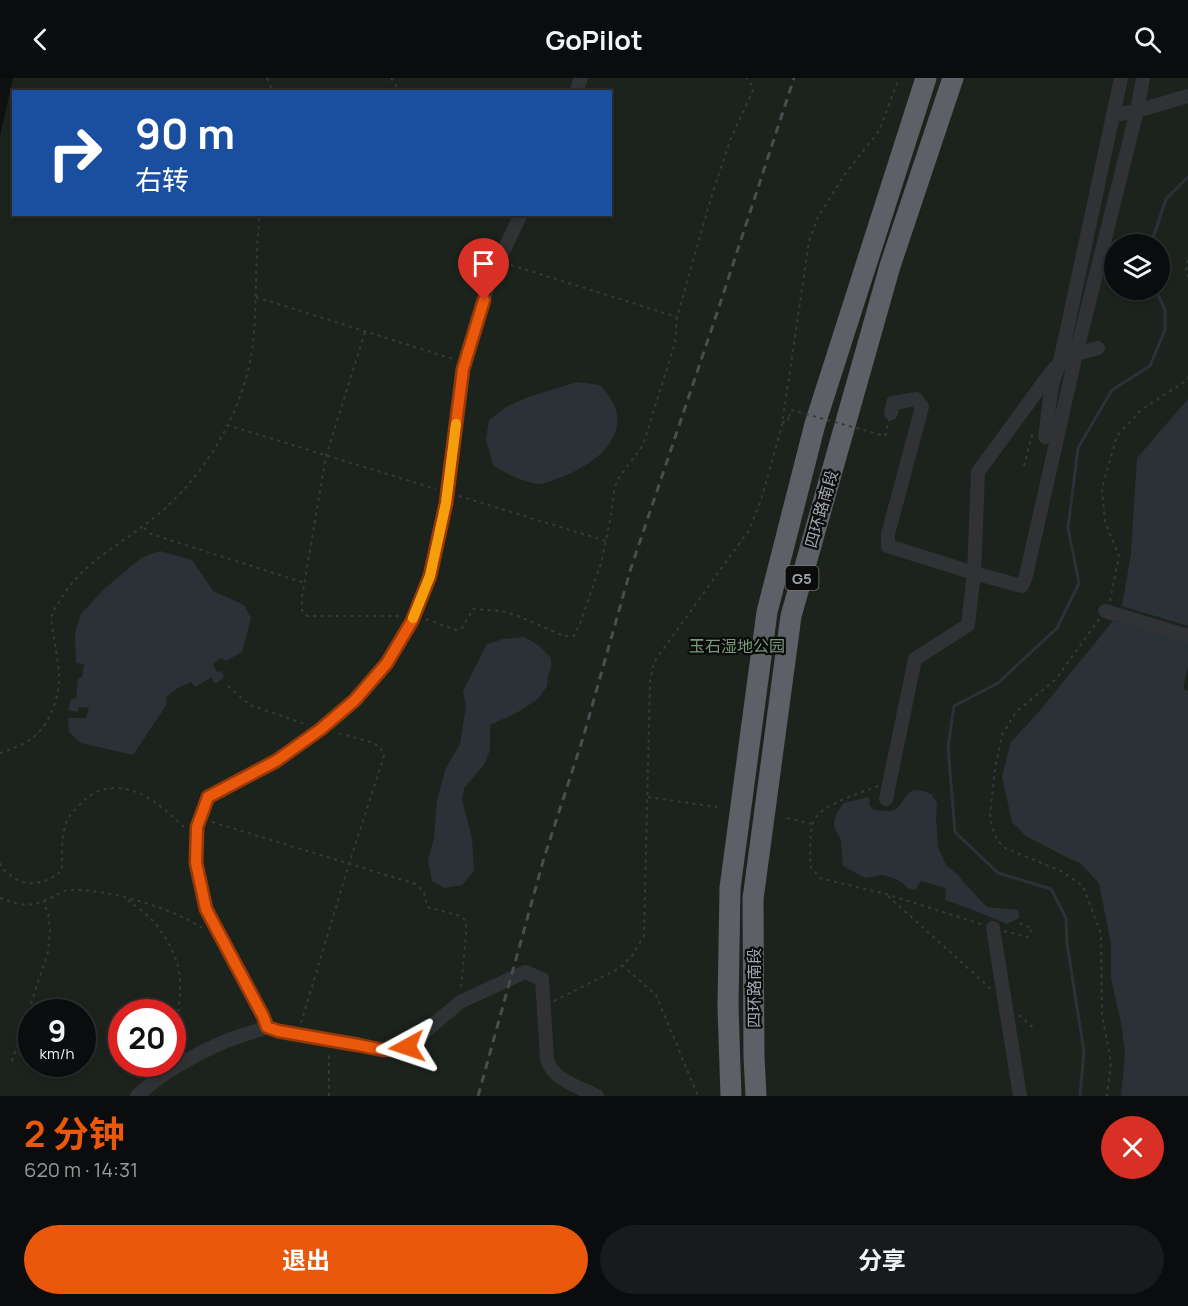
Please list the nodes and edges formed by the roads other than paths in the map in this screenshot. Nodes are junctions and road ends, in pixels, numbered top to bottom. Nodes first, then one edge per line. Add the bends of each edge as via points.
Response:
1 (926, 78) edge
2 (953, 78) edge
3 (1121, 78) edge
4 (1143, 78) edge
5 (1188, 96) edge
6 (1137, 111) junction
7 (1114, 115) junction
8 (520, 216) edge
9 (1098, 348) dead end
10 (1076, 354) junction
11 (1060, 362) junction
12 (891, 413) road end
13 (1045, 437) dead end
14 (974, 573) junction
15 (1105, 611) road end
16 (1188, 636) edge
17 (886, 799) dead end
18 (993, 928) road end
19 (267, 1027) junction
20 (137, 1096) edge
21 (597, 1096) edge
22 (731, 1096) edge
23 (756, 1096) edge
24 (1020, 1096) edge

1 - 22 highway, 四环路南段 / G5 via 815,424 767,612 730,888
2 - 23 highway, 四环路南段 / G5 via 891,266 791,616 753,899
3 - 7 lane
4 - 6 lane
5 - 6 lane
6 - 7 lane
6 - 10 lane
7 - 11 lane
8 - 19 lane via 490,279 465,363 447,493 430,576 414,616 387,663 355,700 276,761 208,797 197,827 196,863 206,909
9 - 10 lane
10 - 11 lane
10 - 14 lane via 1022,586
11 - 13 lane via 1052,384
11 - 14 lane via 978,472
12 - 14 lane via 893,403 916,399 921,407 888,546
14 - 17 lane via 968,625 915,659
15 - 16 lane
18 - 24 lane
19 - 20 lane via 189,1059
19 - 21 lane via 383,1050 407,1047 460,1002 525,972 542,979 549,1066 560,1078

